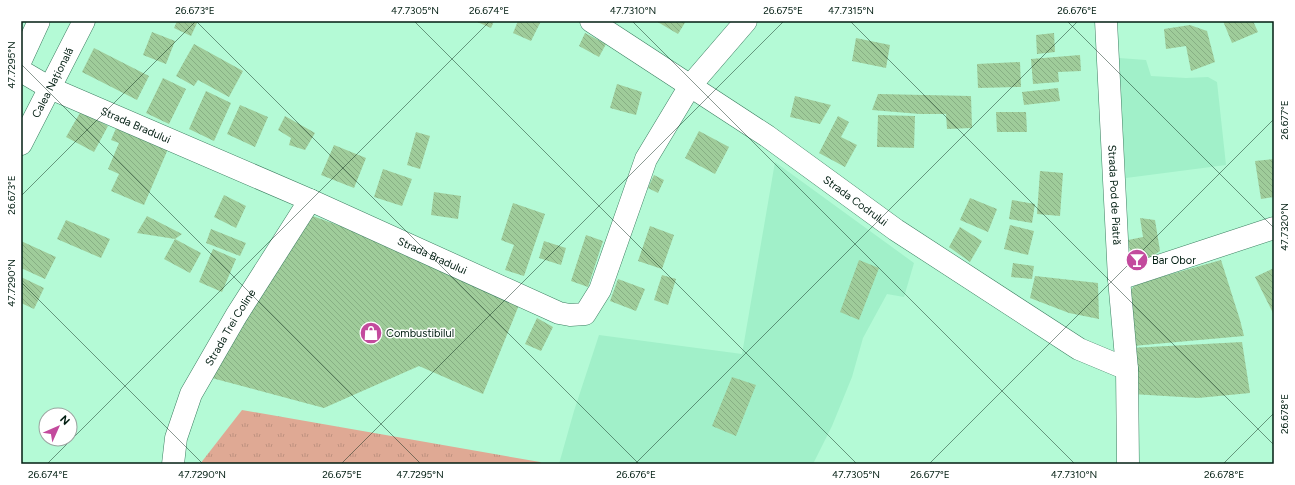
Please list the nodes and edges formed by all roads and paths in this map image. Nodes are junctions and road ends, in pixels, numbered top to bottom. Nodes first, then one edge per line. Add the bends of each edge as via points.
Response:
1 (39, 21) edge
2 (84, 21) edge
3 (591, 21) edge
4 (746, 21) edge
5 (1106, 21) edge
6 (21, 60) edge
7 (21, 71) edge
8 (690, 86) junction
9 (50, 88) junction
10 (22, 141) edge
11 (310, 200) junction
12 (1274, 228) edge
13 (1119, 280) junction
14 (1127, 369) junction
15 (173, 464) edge
16 (1128, 464) edge

1 - 6 street
2 - 9 street, Calea Națională
3 - 8 street, Strada Codrului
4 - 8 street
5 - 13 street, Strada Pod de Piatră
7 - 9 street, Strada Bradului
8 - 11 street, Strada Bradului via 646,159 600,290 585,314 559,313
8 - 14 street, Strada Codrului via 766,136 896,230 1079,349
9 - 10 street, Calea Națională
9 - 11 street, Strada Bradului
11 - 15 street, Strada Trei Coline via 236,316 191,394 176,438
12 - 13 street
13 - 14 street, Strada Pod de Piatră
14 - 16 street, Strada Pod de Piatră

